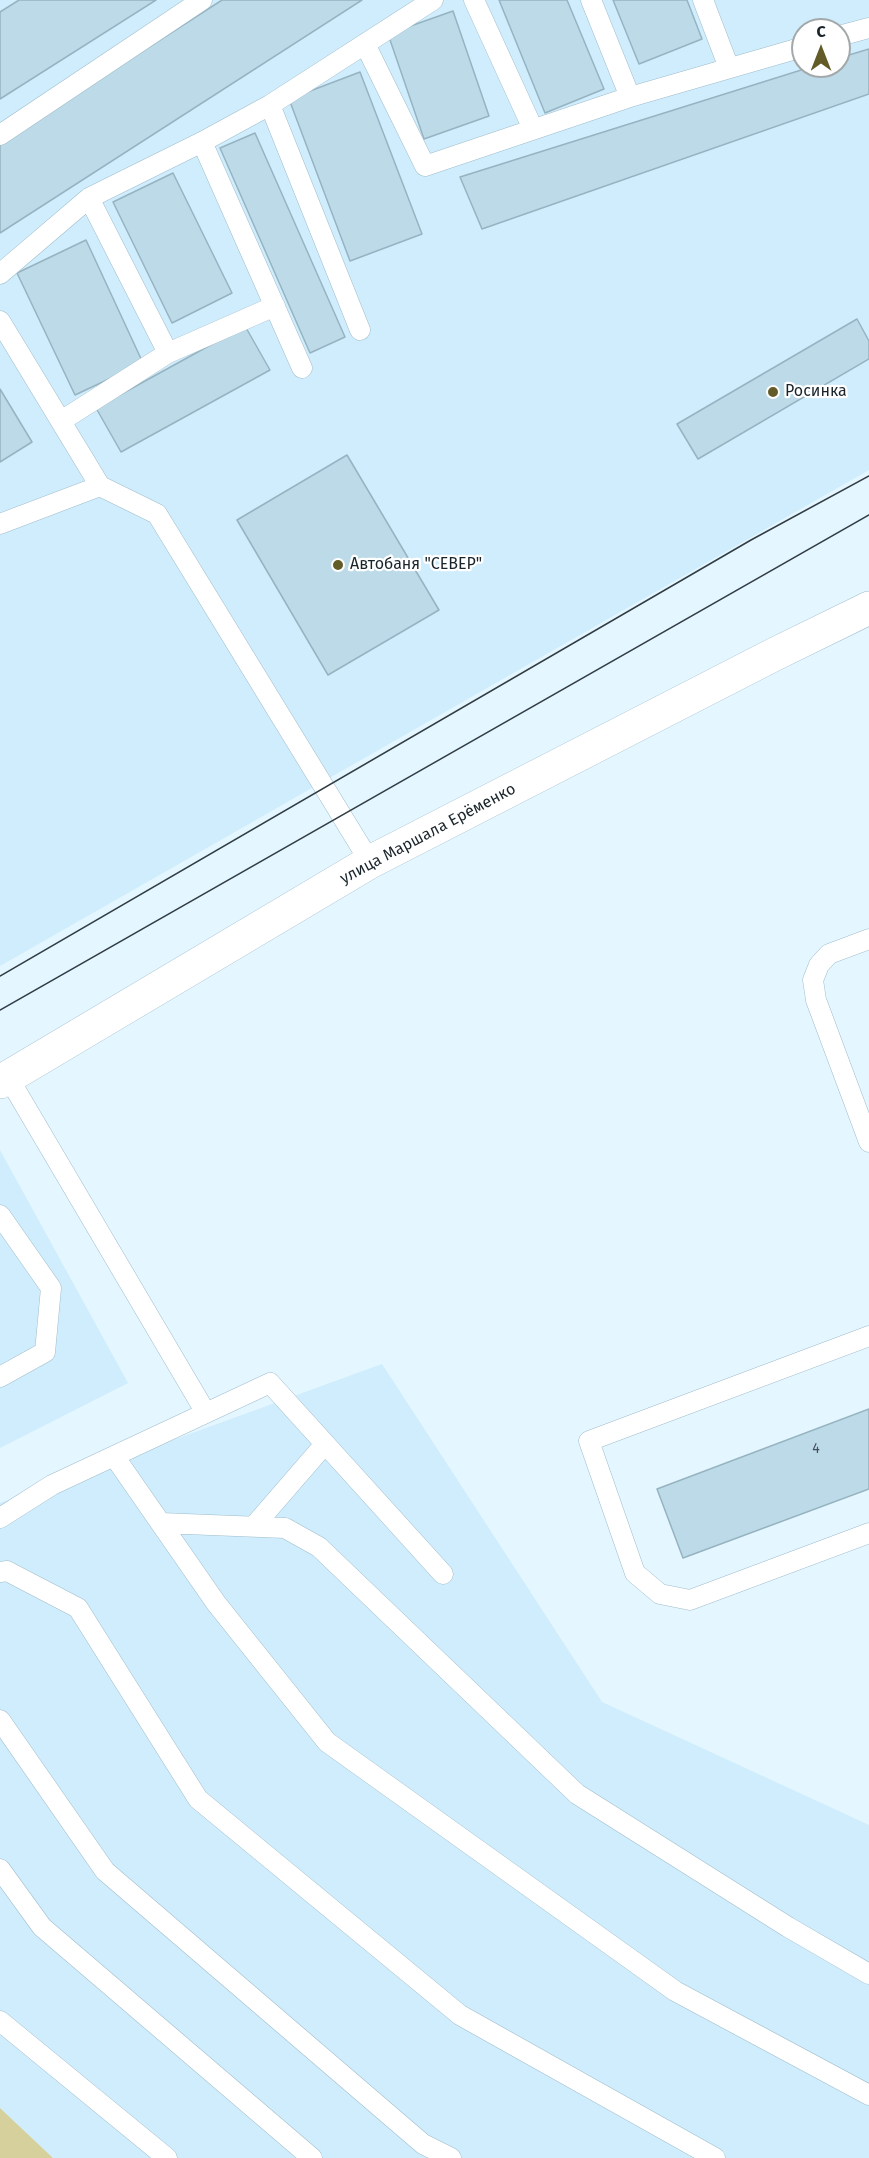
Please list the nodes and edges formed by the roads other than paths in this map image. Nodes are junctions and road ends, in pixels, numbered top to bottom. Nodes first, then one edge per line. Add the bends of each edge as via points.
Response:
1 (202, 0) edge
2 (433, 0) edge
3 (474, 0) edge
4 (591, 0) edge
5 (703, 0) edge
6 (869, 28) edge
7 (851, 33) edge
8 (364, 44) junction
9 (791, 50) edge
10 (729, 68) junction
11 (630, 97) junction
12 (270, 105) junction
13 (533, 129) junction
14 (0, 135) edge
15 (202, 142) junction
16 (89, 198) junction
17 (0, 274) edge
18 (275, 306) junction
19 (0, 321) edge
20 (360, 330) dead end
21 (168, 353) junction
22 (302, 368) dead end
23 (61, 421) junction
24 (100, 486) junction
25 (0, 524) edge
26 (869, 608) edge
27 (370, 862) junction
28 (869, 939) edge
29 (4, 1080) edge
30 (869, 1142) edge
31 (0, 1215) edge
32 (869, 1336) edge
33 (0, 1377) edge
34 (206, 1413) junction
35 (325, 1444) junction
36 (114, 1456) junction
37 (0, 1518) edge
38 (160, 1523) junction
39 (254, 1526) junction
40 (869, 1533) edge
41 (0, 1572) edge
42 (443, 1574) dead end
43 (0, 1720) edge
44 (0, 1869) edge
45 (869, 1974) edge
46 (0, 2021) edge
47 (869, 2095) edge
48 (167, 2158) edge
49 (312, 2158) edge
50 (451, 2158) edge
51 (715, 2158) edge

1 - 14 lane
2 - 8 lane
3 - 13 lane
4 - 11 lane
5 - 10 lane
6 - 7 lane
8 - 12 lane
8 - 13 lane via 425,166
9 - 10 lane
10 - 11 lane
11 - 13 lane
12 - 15 lane
12 - 20 lane
15 - 16 lane
15 - 18 lane
16 - 17 lane
16 - 21 lane
18 - 21 lane
18 - 22 lane
19 - 23 lane
21 - 23 lane
23 - 24 lane
24 - 25 lane
24 - 27 lane via 157,514
26 - 27 main road, улица Маршала Ерёменко
27 - 29 main road, улица Маршала Ерёменко
28 - 30 lane via 829,954 819,964 813,980 816,1000
29 - 34 lane
31 - 33 lane via 51,1288 45,1352
32 - 40 lane via 589,1441 635,1573 660,1594 690,1600
34 - 35 lane via 270,1383
34 - 36 lane
35 - 39 lane
35 - 42 lane
36 - 37 lane via 52,1485
36 - 38 lane
38 - 39 lane
38 - 47 lane via 216,1603 327,1742 675,1991
39 - 45 lane via 285,1527 319,1547 577,1794
41 - 51 lane via 7,1571 78,1608 198,1798 460,2015
43 - 50 lane via 105,1871 423,2144
44 - 49 lane via 42,1927
46 - 48 lane

